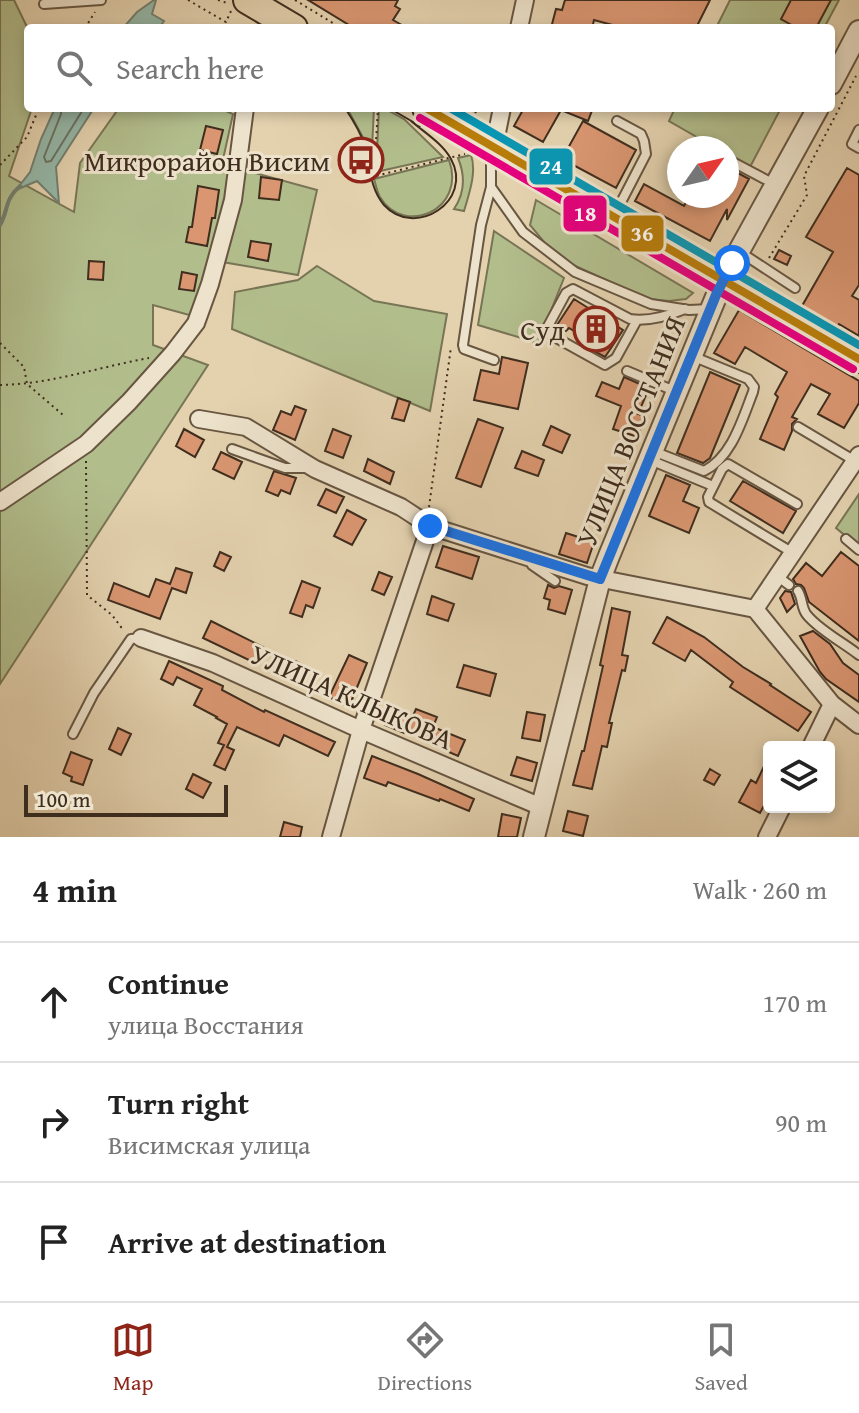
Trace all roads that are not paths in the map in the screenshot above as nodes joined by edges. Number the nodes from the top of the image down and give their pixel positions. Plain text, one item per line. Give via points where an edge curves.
1 (101, 0) edge
2 (525, 0) edge
3 (44, 4) dead end
4 (251, 8) edge
5 (285, 24) edge
6 (520, 24) edge
7 (859, 31) edge
8 (835, 76) edge
9 (244, 112) edge
10 (433, 112) edge
11 (501, 112) edge
12 (816, 112) edge
13 (617, 121) dead end
14 (859, 130) edge
15 (494, 147) junction
16 (859, 148) edge
17 (739, 165) edge
18 (776, 185) junction
19 (491, 187) junction
20 (614, 216) junction
21 (740, 252) junction
22 (723, 280) junction
23 (795, 288) dead end
24 (686, 309) junction
25 (711, 309) junction
26 (637, 320) junction
27 (691, 356) junction
28 (859, 359) edge
29 (494, 360) dead end
30 (627, 371) dead end
31 (677, 392) junction
32 (199, 419) dead end
33 (798, 427) dead end
34 (232, 449) dead end
35 (651, 455) junction
36 (857, 458) edge
37 (315, 469) junction
38 (713, 486) junction
39 (0, 502) edge
40 (797, 504) dead end
41 (429, 520) junction
42 (846, 539) dead end
43 (859, 550) edge
44 (793, 553) junction
45 (528, 558) junction
46 (600, 579) junction
47 (555, 581) dead end
48 (798, 591) dead end
49 (755, 609) junction
50 (136, 638) joint
51 (859, 655) edge
52 (832, 704) junction
53 (859, 725) edge
54 (361, 730) junction
55 (73, 734) dead end
56 (814, 741) edge
57 (541, 804) junction
58 (779, 813) edge
59 (331, 837) edge
60 (534, 837) edge
61 (767, 837) edge

1 - 3 lane
2 - 6 street
4 - 5 main road
7 - 8 street
9 - 39 street via 233,200 196,323 86,444
10 - 15 main road
11 - 15 street
12 - 18 street
13 - 20 lane via 641,134 646,154
14 - 16 lane via 852,144
15 - 19 lane
15 - 20 main road
17 - 18 lane
18 - 21 street
19 - 24 lane via 523,232 575,272 651,304
19 - 29 lane via 463,345
20 - 22 main road
21 - 22 street
21 - 23 lane
22 - 25 street, УЛИЦА ВОССТАНИЯ
22 - 28 main road
24 - 25 lane
24 - 26 lane
25 - 27 street, УЛИЦА ВОССТАНИЯ
26 - 26 lane via 573,289 547,328 605,365 616,358
27 - 31 street, УЛИЦА ВОССТАНИЯ
27 - 35 lane via 752,382 743,418 732,444 707,470
30 - 31 lane
31 - 35 street, УЛИЦА ВОССТАНИЯ
32 - 37 street via 246,427
33 - 36 lane
34 - 37 lane via 285,468
35 - 38 lane
35 - 46 street, УЛИЦА ВОССТАНИЯ
36 - 44 street
37 - 41 street
38 - 40 lane via 728,464
38 - 44 lane via 709,502
41 - 45 street
41 - 54 street
42 - 43 lane
44 - 49 street via 783,580
45 - 46 street
45 - 47 lane
46 - 49 street
46 - 57 street, УЛИЦА ВОССТАНИЯ
48 - 51 lane via 810,618
49 - 52 street
50 - 54 street, УЛИЦА КЛЫКОВА via 213,663
50 - 55 lane via 94,693
52 - 53 street
52 - 56 street
54 - 57 street, УЛИЦА КЛЫКОВА
54 - 59 street
57 - 60 street, УЛИЦА ВОССТАНИЯ
58 - 61 street

